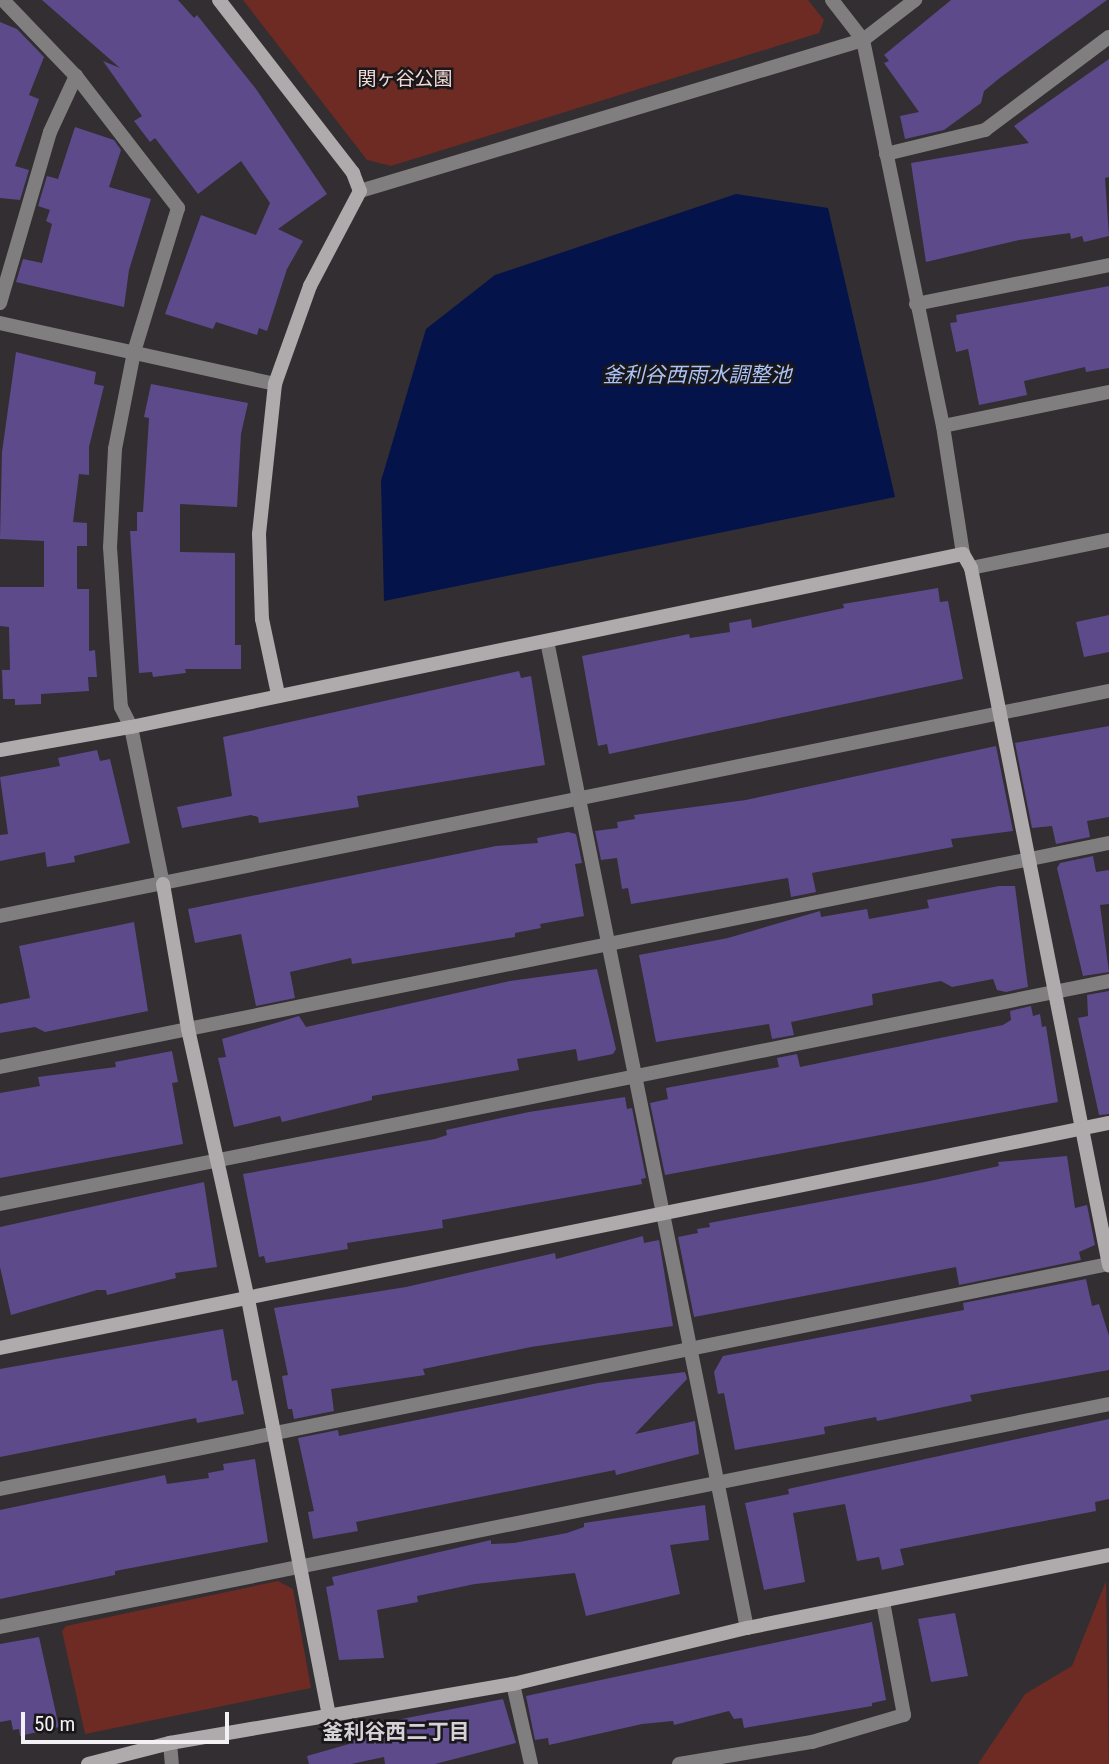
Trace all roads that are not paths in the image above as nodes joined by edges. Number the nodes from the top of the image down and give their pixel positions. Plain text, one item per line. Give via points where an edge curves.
1 (3, 0) edge
2 (219, 0) edge
3 (832, 0) edge
4 (915, 0) edge
5 (1109, 37) edge
6 (863, 40) junction
7 (76, 76) junction
8 (886, 154) junction
9 (359, 191) junction
10 (1109, 265) edge
11 (0, 303) edge
12 (916, 304) junction
13 (0, 323) edge
14 (134, 352) junction
15 (275, 384) junction
16 (1109, 392) edge
17 (943, 426) junction
18 (1109, 540) edge
19 (963, 554) junction
20 (971, 568) junction
21 (547, 641) junction
22 (1109, 691) edge
23 (278, 694) junction
24 (1000, 713) junction
25 (131, 727) junction
26 (0, 750) edge
27 (580, 796) junction
28 (1109, 843) edge
29 (1029, 860) junction
30 (163, 884) junction
31 (0, 916) edge
32 (608, 946) junction
33 (1109, 981) edge
34 (1055, 991) junction
35 (188, 1030) junction
36 (0, 1067) edge
37 (639, 1076) junction
38 (1109, 1123) edge
39 (1081, 1129) junction
40 (219, 1159) junction
41 (0, 1204) edge
42 (663, 1214) junction
43 (1109, 1264) edge
44 (248, 1299) junction
45 (0, 1348) edge
46 (689, 1349) junction
47 (1109, 1404) edge
48 (273, 1436) junction
49 (717, 1485) junction
50 (0, 1489) edge
51 (1109, 1555) edge
52 (299, 1568) junction
53 (883, 1602) junction
54 (0, 1627) edge
55 (747, 1628) junction
56 (513, 1684) junction
57 (328, 1715) junction
58 (170, 1743) junction
59 (89, 1764) edge
60 (173, 1764) edge
61 (531, 1764) edge
62 (679, 1764) edge

1 - 7 street
2 - 9 street via 354,173
3 - 6 street
4 - 6 street
5 - 8 street via 985,130
6 - 8 street
6 - 9 street
7 - 11 street via 50,132
7 - 14 street via 178,208
8 - 12 street
9 - 15 street via 310,286
10 - 12 street
12 - 17 street
13 - 14 street
14 - 15 street
14 - 25 street via 115,449 110,547 121,707
15 - 23 street via 259,534 262,619
16 - 17 street
17 - 19 street
18 - 20 street
19 - 20 street
19 - 21 street
20 - 24 street
21 - 23 street
21 - 27 street
22 - 24 street
23 - 25 street
24 - 27 street
24 - 29 street
25 - 26 street
25 - 30 street
27 - 30 street
27 - 32 street
28 - 29 street
29 - 32 street
29 - 34 street
30 - 31 street
30 - 35 street
32 - 35 street
32 - 37 street
33 - 34 street
34 - 37 street
34 - 39 street
35 - 36 street
35 - 40 street
37 - 40 street
37 - 42 street
38 - 39 street
39 - 42 street
39 - 43 street
40 - 41 street
40 - 44 street
42 - 44 street
42 - 46 street
43 - 46 street
44 - 45 street
44 - 48 street
46 - 48 street
46 - 49 street
47 - 49 street
48 - 50 street
48 - 52 street
49 - 52 street
49 - 55 street
51 - 53 street
52 - 54 street
52 - 57 street
53 - 55 street
53 - 62 street via 904,1715 812,1742
55 - 56 street
56 - 57 street
56 - 61 street
57 - 58 street
58 - 59 street
58 - 60 street

